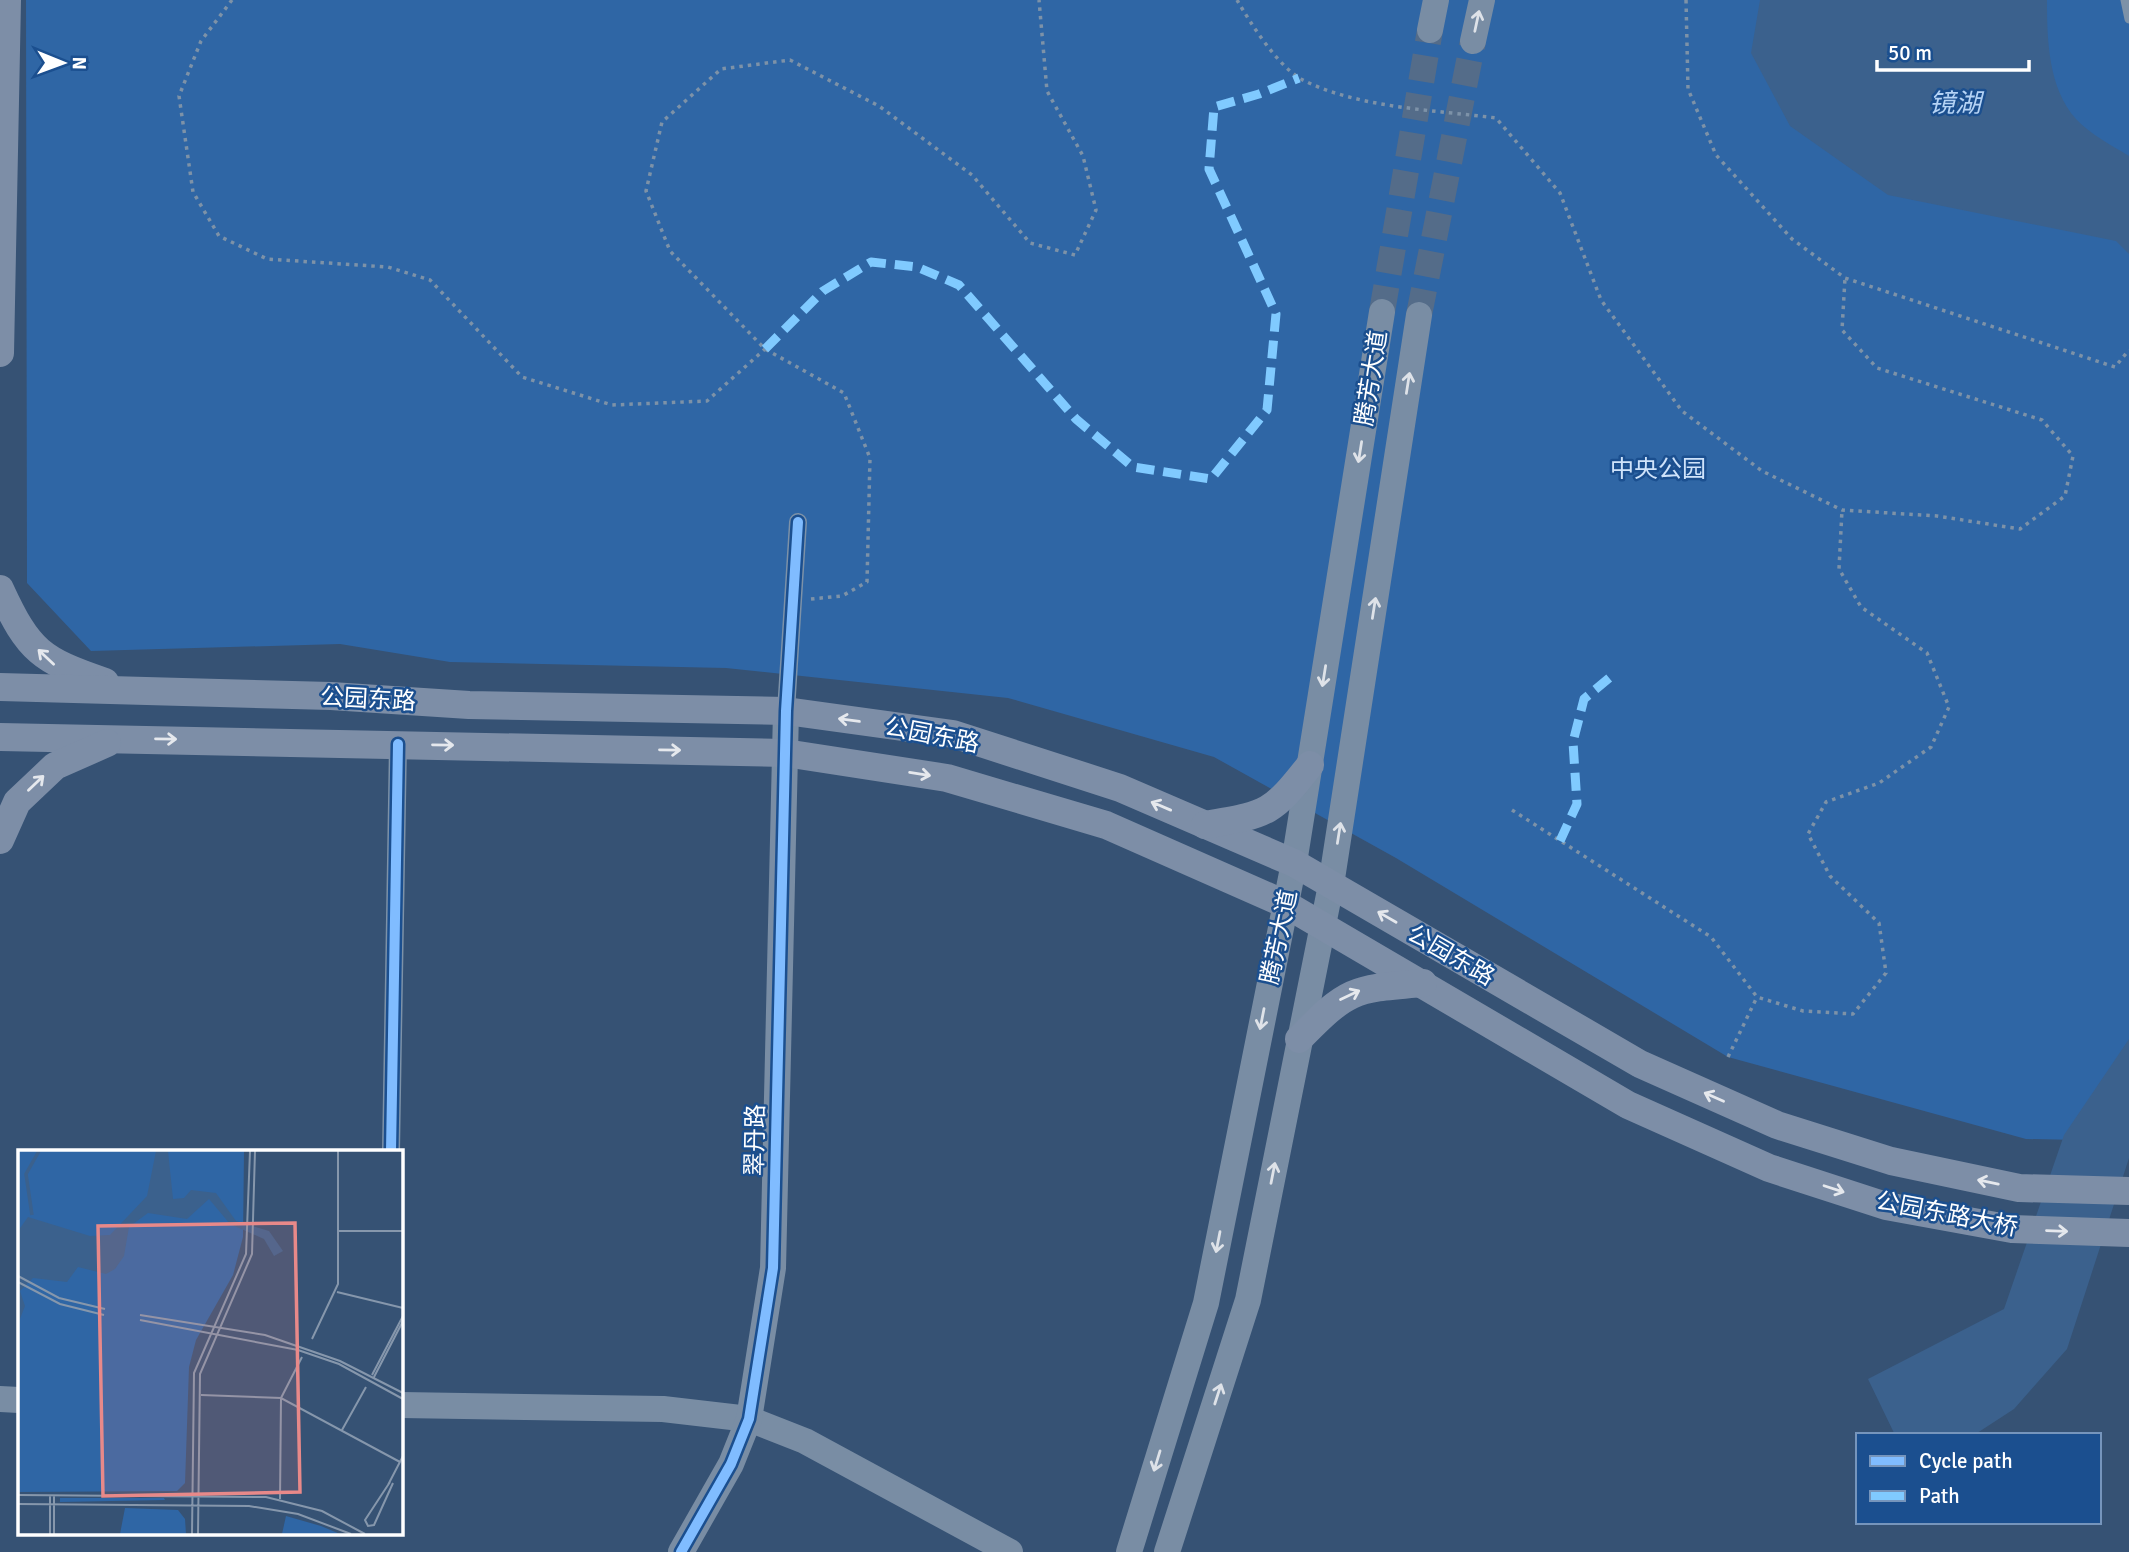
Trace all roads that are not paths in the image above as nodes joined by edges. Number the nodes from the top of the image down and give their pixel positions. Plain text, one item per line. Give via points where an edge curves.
1 (7, 0) edge
2 (1436, 0) edge
3 (1482, 0) edge
4 (2125, 0) edge
5 (2129, 19) edge
6 (1430, 30) tunnel mouth
7 (1473, 41) tunnel mouth
8 (1382, 312) tunnel mouth
9 (1419, 315) tunnel mouth
10 (0, 353) edge
11 (798, 523) dead end
12 (0, 589) edge
13 (0, 687) edge
14 (131, 691) junction
15 (786, 711) junction
16 (0, 737) edge
17 (119, 738) junction
18 (398, 744) junction
19 (785, 753) junction
20 (1310, 765) junction
21 (1206, 825) junction
22 (0, 840) edge
23 (1294, 863) junction
24 (1331, 885) junction
25 (1285, 904) junction
26 (1322, 924) junction
27 (1423, 983) junction
28 (1299, 1039) junction
29 (1777, 1125) joint
30 (391, 1150) edge
31 (1769, 1168) joint
32 (2129, 1191) edge
33 (2129, 1233) edge
34 (0, 1399) edge
35 (18, 1400) edge
36 (402, 1405) edge
37 (749, 1419) junction
38 (681, 1552) edge
39 (1010, 1552) edge
40 (1129, 1552) edge
41 (1167, 1552) edge

1 - 10 main road
2 - 6 main road
7 -> 3 main road
4 - 5 lane
8 -> 20 main road, 腾芳大道
24 -> 9 main road, 腾芳大道
11 - 15 street
14 -> 12 main road via 55,665 20,632
13 - 14 main road, 公园东路
14 - 15 main road, 公园东路 via 469,705
15 - 19 main road, 翠丹路
21 -> 15 main road, 公园东路 via 1120,788 953,734
16 - 17 main road, 公园东路
17 -> 18 main road, 公园东路
22 -> 17 main road via 17,802 55,766
18 -> 19 main road, 公园东路
18 - 30 street
19 -> 25 main road, 公园东路 via 947,778 1106,825
19 - 37 main road, 翠丹路 via 773,1268
20 - 21 main road via 1280,803 1255,816
20 - 23 main road, 腾芳大道
21 - 23 main road, 公园东路
23 - 24 main road, 公园东路
23 - 25 main road, 腾芳大道
24 - 26 main road, 腾芳大道
29 -> 24 main road, 公园东路 via 1640,1064
25 - 26 main road, 公园东路
25 -> 40 main road, 腾芳大道 via 1206,1303
26 - 27 main road, 公园东路
26 - 28 main road, 腾芳大道
28 -> 27 main road via 1335,1002 1364,988
27 - 31 main road, 公园东路 via 1628,1105
41 -> 28 main road, 腾芳大道 via 1248,1300
32 -> 29 main road, 公园东路大桥 via 2019,1188 1891,1161
31 -> 33 main road, 公园东路大桥 via 1886,1206 2011,1229
34 - 35 main road
36 - 37 main road via 663,1409
37 - 38 main road, 翠丹路 via 731,1464
37 - 39 main road via 805,1441

